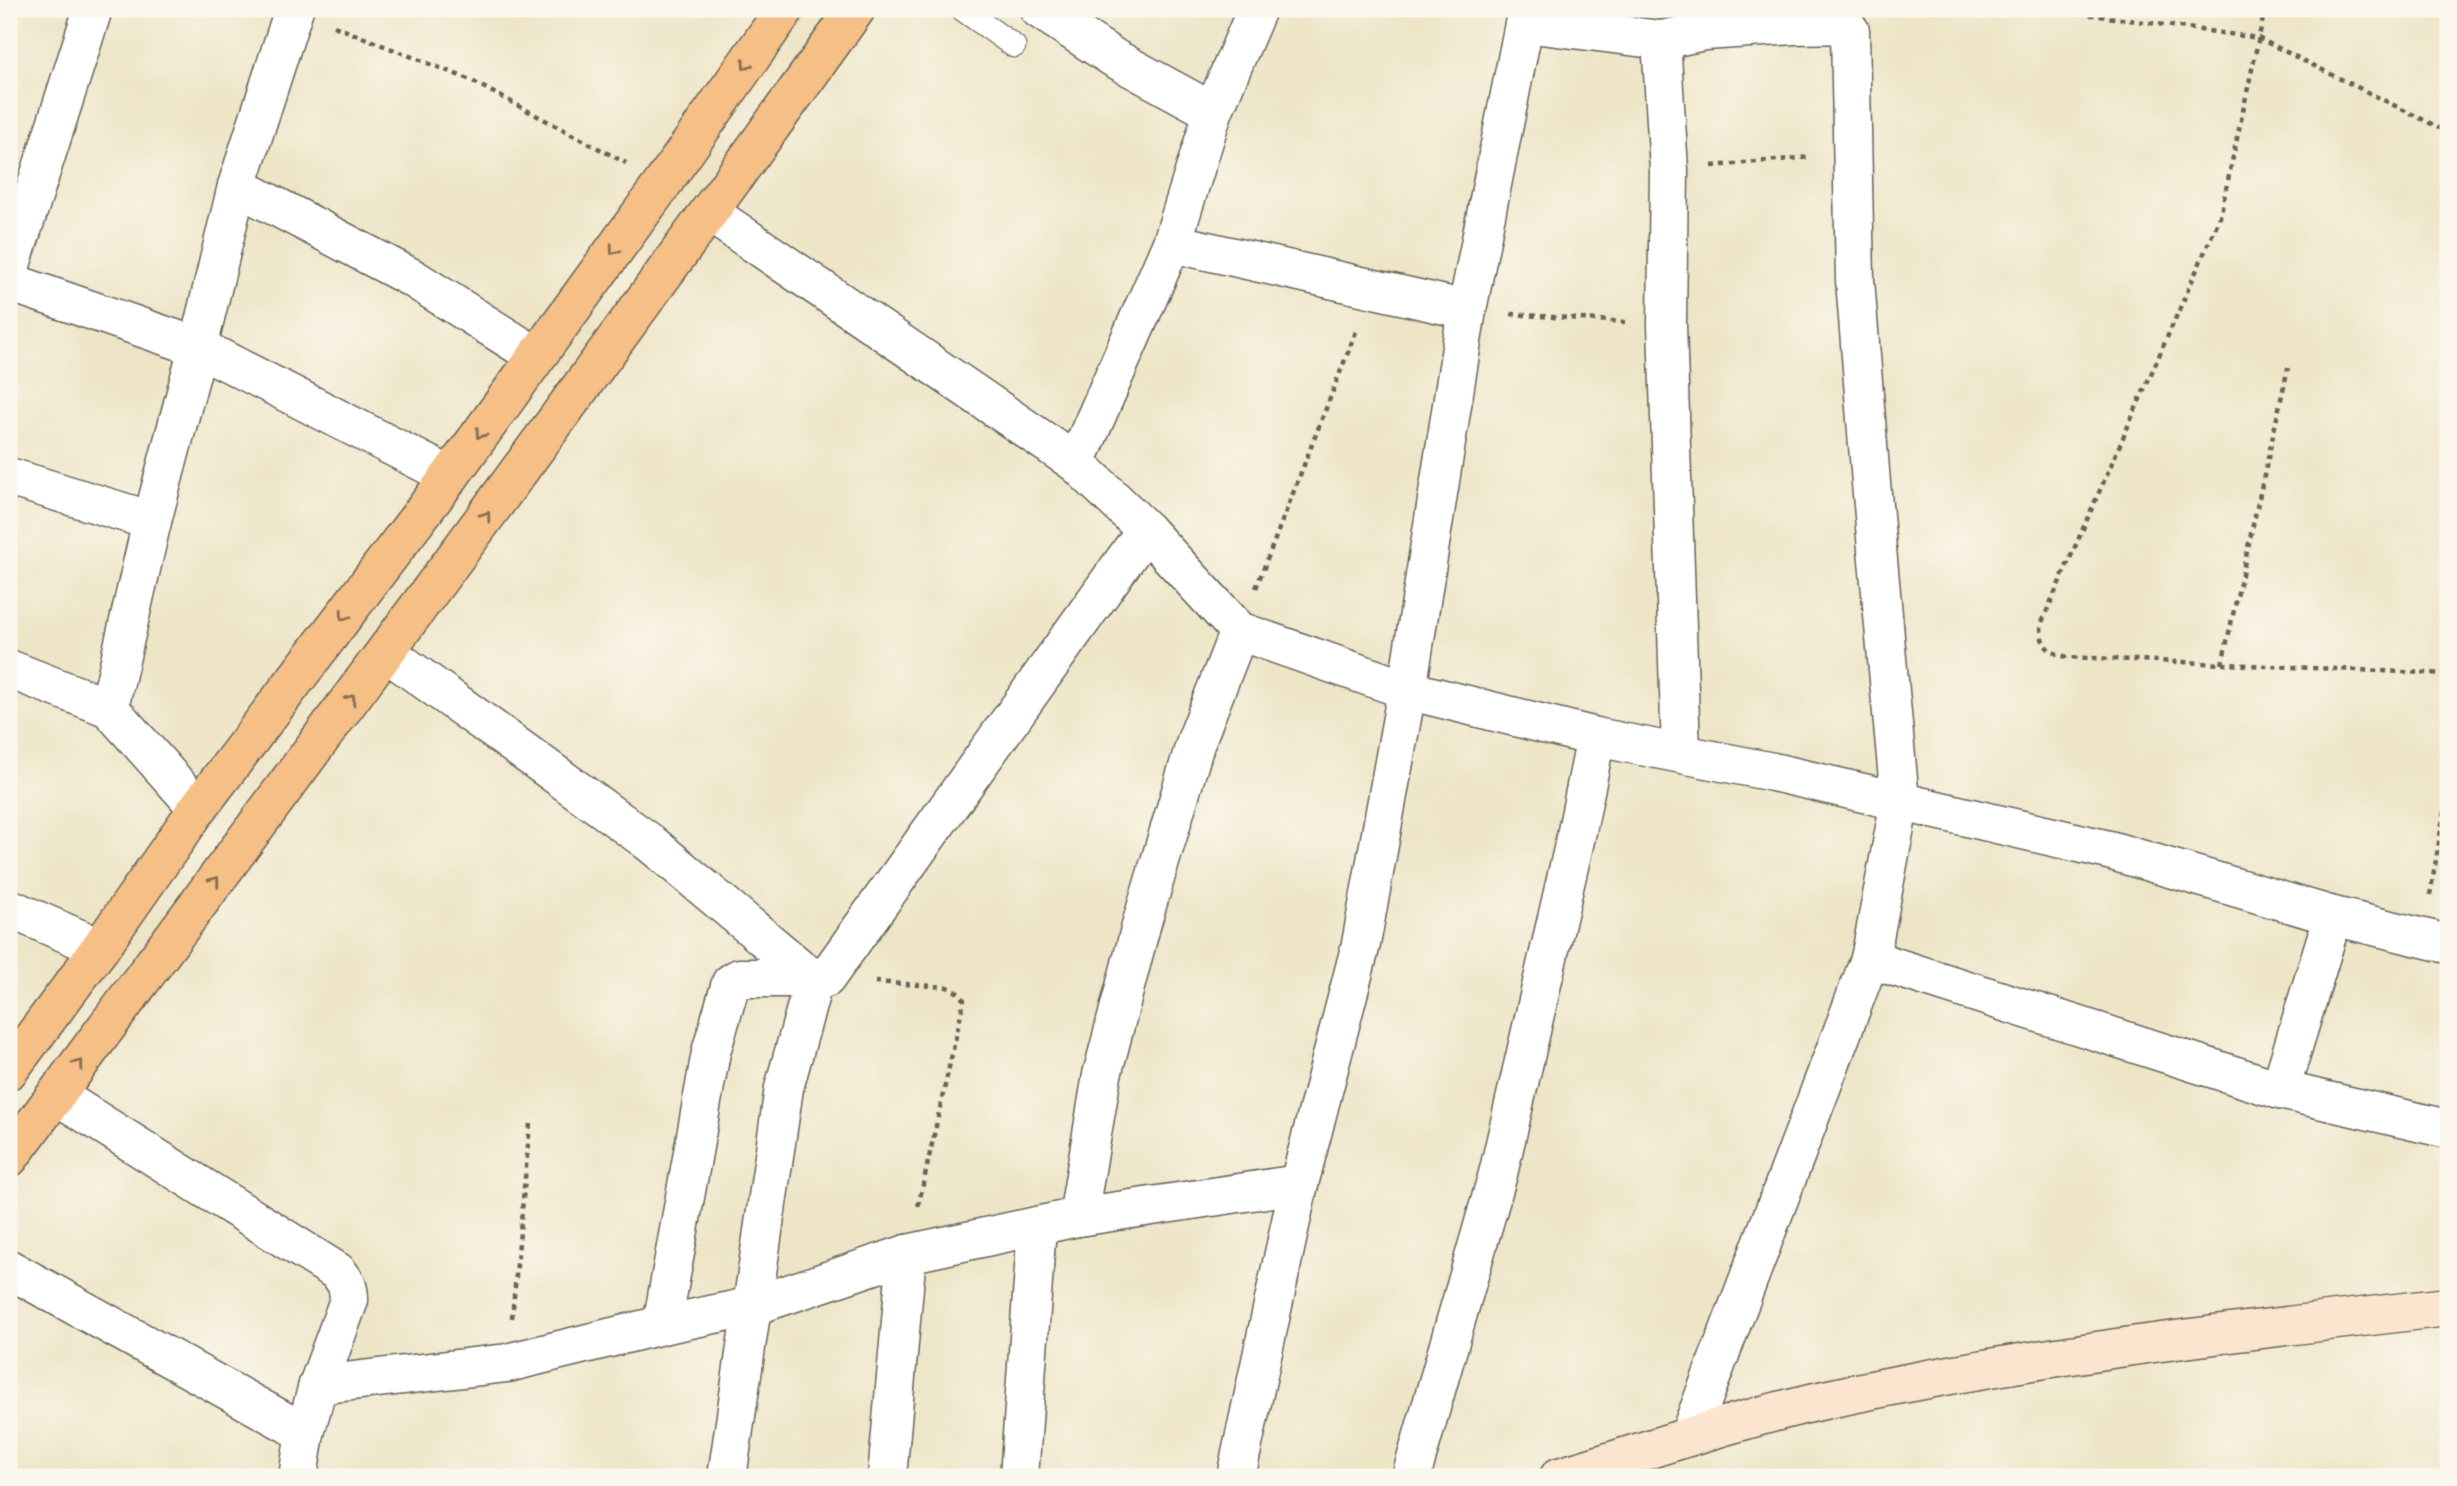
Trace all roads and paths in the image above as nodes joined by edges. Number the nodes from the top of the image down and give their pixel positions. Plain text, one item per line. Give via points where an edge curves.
1 (93, 9) edge
2 (293, 9) edge
3 (785, 9) edge
4 (856, 9) edge
5 (962, 9) edge
6 (1039, 9) edge
7 (1258, 9) edge
8 (2050, 9) edge
9 (2265, 9) edge
10 (1526, 16) edge
11 (1828, 17) edge
12 (2258, 38) junction
13 (1661, 40) junction
14 (1014, 46) dead end
15 (1213, 112) junction
16 (2448, 132) edge
17 (1852, 154) junction
18 (1669, 170) junction
19 (663, 183) junction
20 (237, 186) junction
21 (709, 213) junction
22 (1172, 243) junction
23 (9, 271) edge
24 (9, 282) edge
25 (1373, 288) junction
26 (1467, 310) junction
27 (1667, 324) junction
28 (198, 347) junction
29 (536, 356) junction
30 (2288, 368) dead end
31 (1076, 463) junction
32 (450, 476) junction
33 (9, 477) edge
34 (152, 521) junction
35 (1146, 530) junction
36 (1239, 631) junction
37 (386, 652) junction
38 (2222, 664) junction
39 (9, 669) edge
40 (2448, 674) edge
41 (1406, 690) junction
42 (109, 708) junction
43 (1596, 737) junction
44 (1681, 752) junction
45 (2448, 789) edge
46 (1900, 802) junction
47 (198, 808) junction
48 (9, 908) edge
49 (2333, 916) junction
50 (2435, 941) edge
51 (100, 948) junction
52 (1870, 959) junction
53 (820, 979) junction
54 (9, 1070) edge
55 (2280, 1090) junction
56 (56, 1095) junction
57 (530, 1124) dead end
58 (2448, 1129) edge
59 (9, 1158) edge
60 (1299, 1184) junction
61 (1078, 1217) junction
62 (1037, 1226) junction
63 (907, 1254) junction
64 (9, 1269) edge
65 (753, 1306) junction
66 (2448, 1307) edge
67 (662, 1325) junction
68 (508, 1363) junction
69 (318, 1385) junction
70 (305, 1433) junction
71 (1689, 1436) junction
72 (298, 1477) edge
73 (727, 1477) edge
74 (887, 1477) edge
75 (1019, 1477) edge
76 (1236, 1477) edge
77 (1411, 1477) edge
78 (1559, 1477) edge

1 - 23 street
2 - 19 path via 468,79
2 - 20 street
3 -> 19 main road
4 - 21 main road
5 - 14 lane
6 - 15 street via 1114,58
7 - 15 street
8 - 12 path
9 - 12 path
10 - 13 street
10 - 26 street
11 - 13 street
11 - 17 street via 1850,29
12 - 16 path
12 - 38 path via 2220,216 2040,633 2045,647 2068,657
13 - 18 street
15 - 22 street
17 - 18 path
17 - 46 street via 1855,280
18 - 27 street
19 -> 29 main road
20 - 28 street
20 - 29 street via 414,279
21 - 31 street
37 -> 21 main road
22 - 25 street
22 - 31 street
24 - 28 street
25 - 26 street
25 - 36 path
26 - 27 path
26 - 41 street
27 - 44 street
28 - 32 street
28 - 34 street
29 -> 32 main road
30 - 38 path
31 - 35 street
32 -> 47 main road
33 - 34 street
34 - 42 street
35 - 36 street
35 - 53 street
36 - 41 street
36 - 61 street via 1196,741 1142,922 1102,1075
37 - 53 street via 649,842
56 -> 37 main road
38 - 40 path
39 - 42 street
41 - 43 street
41 - 60 street via 1360,944
42 - 47 street
43 - 44 street
43 - 77 street via 1498,1174
44 - 46 street
45 - 50 path
46 - 49 street via 2109,850
46 - 52 street
47 - 51 main road
48 - 51 street
49 - 50 street
49 - 55 street
51 - 54 main road
52 - 55 street
52 - 71 street
53 - 63 path via 947,986 964,1000
53 - 65 street via 784,1088
53 - 67 street via 739,978 727,990 711,1052
55 - 58 street
56 - 59 main road
56 - 69 street via 338,1272 349,1288 349,1300
57 - 68 path
60 - 61 street
60 - 76 street
61 - 62 street
62 - 63 street
62 - 75 street
63 - 65 street
63 - 74 street
64 - 70 street
65 - 67 street
65 - 73 street
66 - 71 main road via 2050,1356 1822,1401
67 - 68 street
68 - 69 street
69 - 70 street
70 - 72 street
71 - 78 main road

